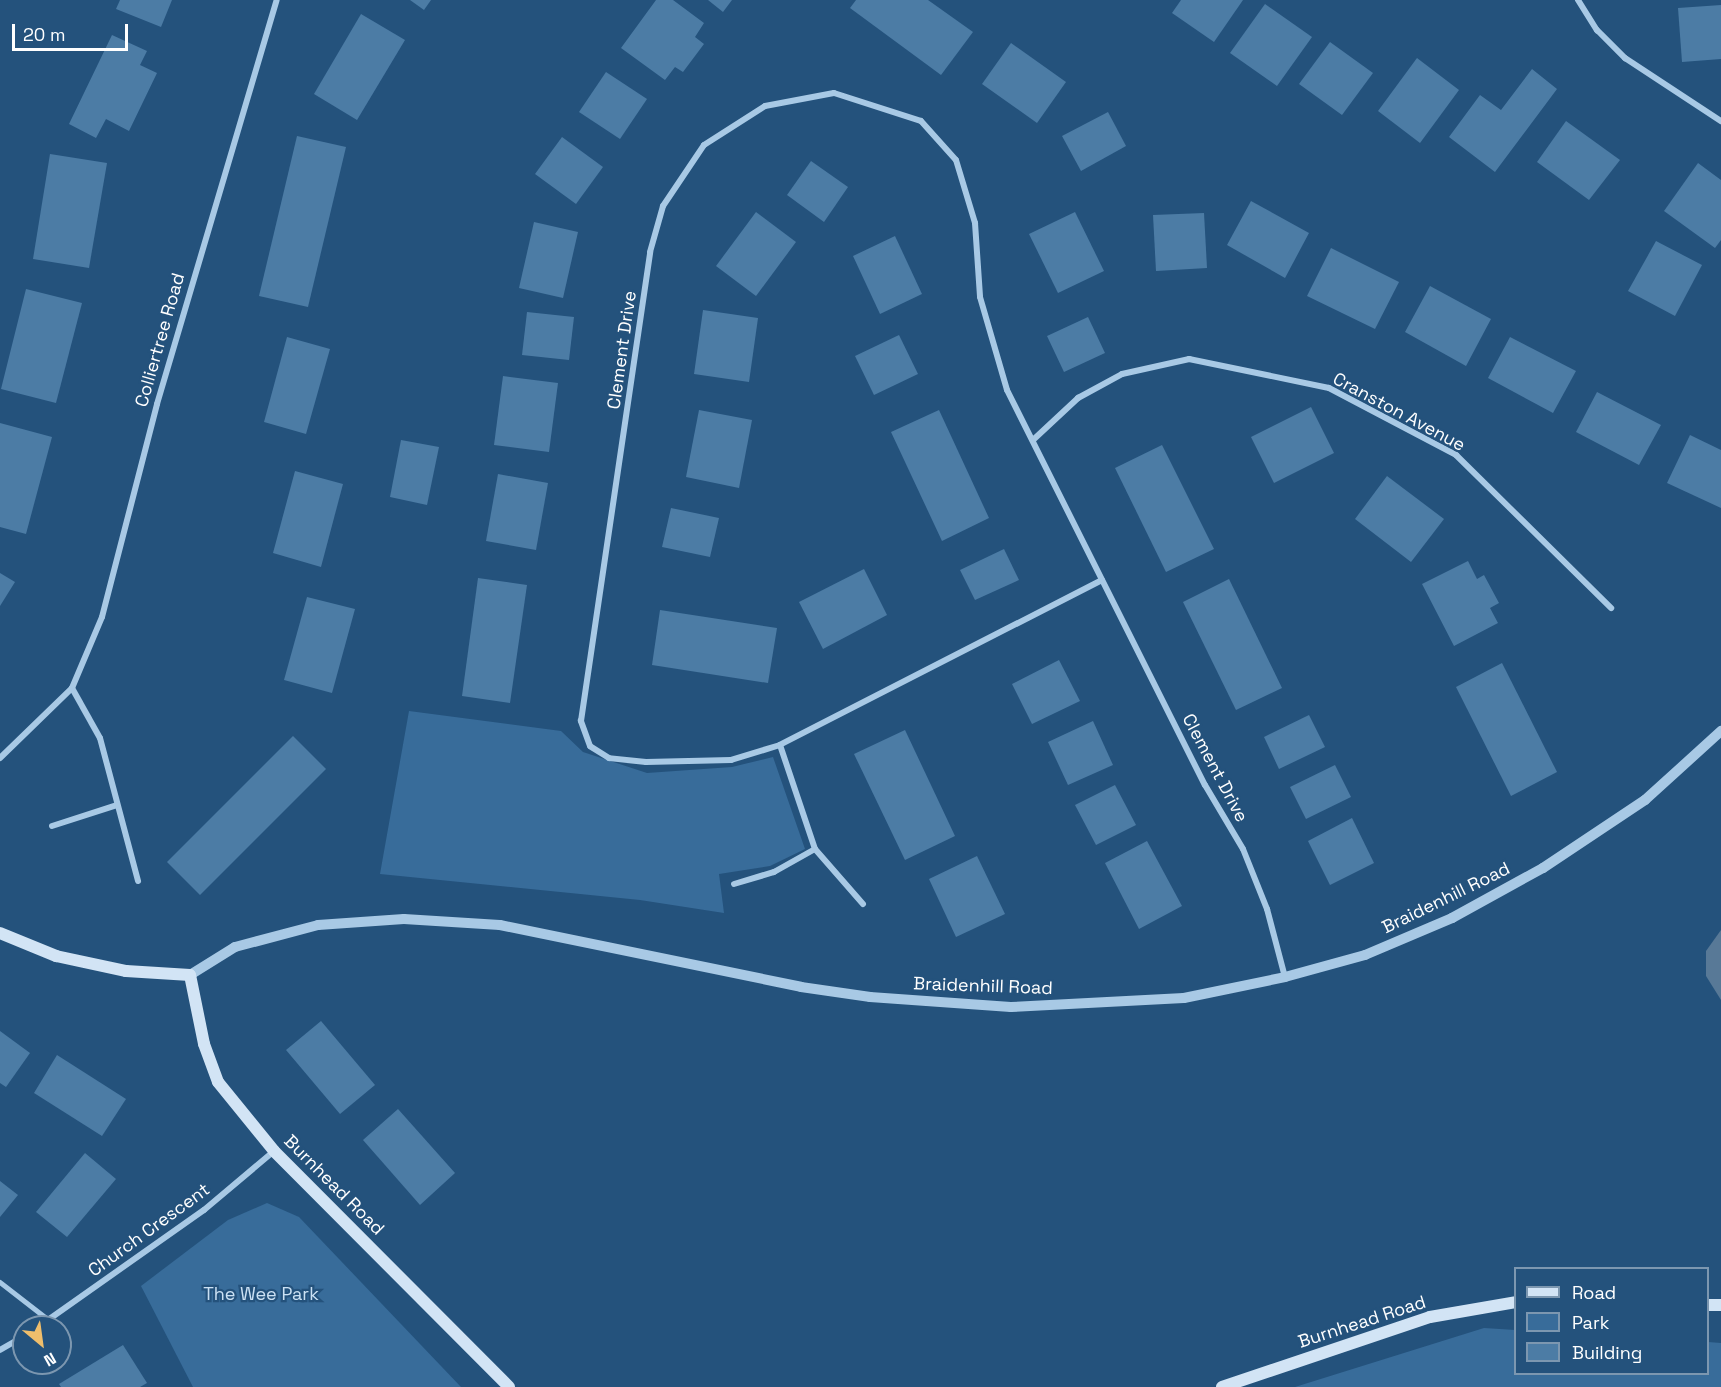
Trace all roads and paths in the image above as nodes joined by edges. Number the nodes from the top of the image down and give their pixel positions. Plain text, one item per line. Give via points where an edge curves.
1 (277, 0) edge
2 (1578, 0) edge
3 (1721, 121) edge
4 (1033, 441) junction
5 (1102, 580) junction
6 (1611, 608) dead end
7 (72, 688) junction
8 (1721, 731) edge
9 (780, 745) junction
10 (0, 758) edge
11 (117, 805) junction
12 (52, 826) dead end
13 (815, 849) junction
14 (138, 881) dead end
15 (734, 884) dead end
16 (863, 904) dead end
17 (0, 933) edge
18 (190, 975) junction
19 (1285, 977) junction
20 (274, 1151) junction
21 (0, 1282) edge
22 (1514, 1302) edge
23 (43, 1315) edge
24 (56, 1315) edge
25 (509, 1387) edge
26 (1222, 1387) edge

1 - 7 street, Colliertree Road via 157,404 102,617
2 - 3 street via 1597,30 1625,58
4 - 5 street, Clement Drive
4 - 6 street, Cranston Avenue via 1078,398 1122,374 1190,359 1329,388 1456,455
4 - 9 street, Clement Drive via 1007,390 980,297 975,223 956,160 921,121 834,93 765,106 704,145 663,206 650,252 581,721 590,746 609,758 646,762 731,760
5 - 9 street, Clement Drive
5 - 19 street, Clement Drive via 1205,785 1243,849 1266,909
7 - 10 street, Colliertree Road
7 - 11 street via 100,738
8 - 19 street, Braidenhill Road via 1646,800 1543,868 1452,918 1365,955
9 - 13 street
11 - 12 street
11 - 14 street
13 - 15 street via 774,872
13 - 16 street
17 - 18 main road via 66,958 126,971
18 - 19 street, Braidenhill Road via 235,947 308,928 404,919 500,926 801,987 938,1004 1011,1007 1184,998
18 - 20 main road, Burnhead Road via 204,1044 219,1082
20 - 24 street, Church Crescent via 204,1210
20 - 25 main road, Burnhead Road
21 - 23 lane
22 - 26 main road, Burnhead Road via 1430,1317

